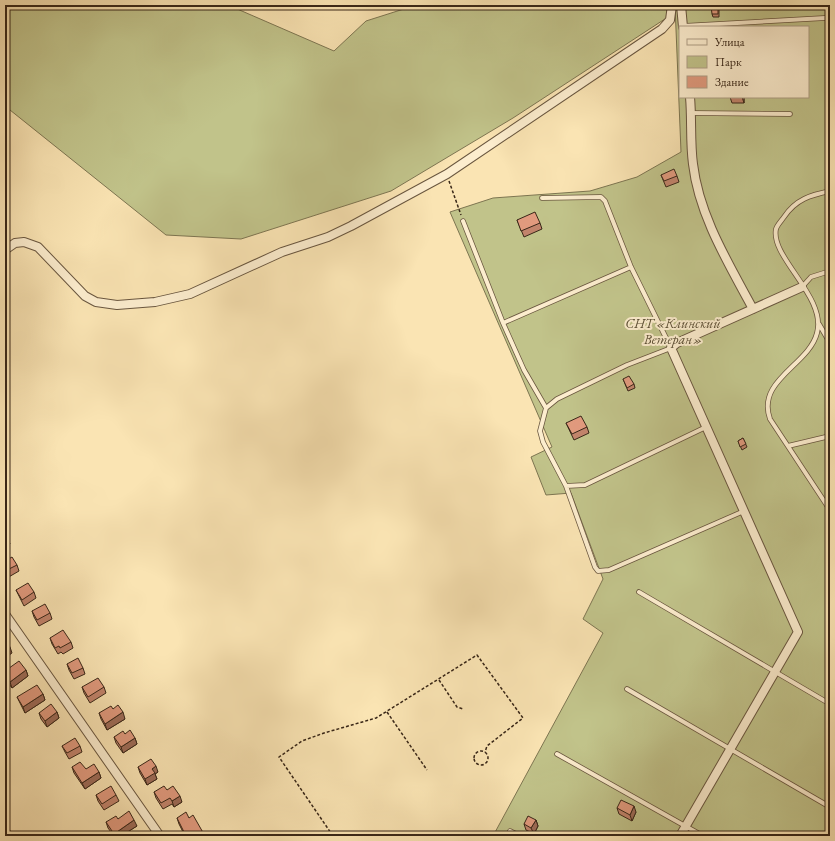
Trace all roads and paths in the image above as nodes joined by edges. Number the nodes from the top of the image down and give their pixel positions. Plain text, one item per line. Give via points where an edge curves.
1 (672, 5) edge
2 (681, 5) edge
3 (824, 18) dead end
4 (683, 26) edge
5 (699, 26) edge
6 (690, 98) edge
7 (691, 113) junction
8 (790, 114) dead end
9 (447, 174) junction
10 (830, 191) edge
11 (542, 198) dead end
12 (463, 220) joint
13 (5, 250) edge
14 (631, 267) junction
15 (830, 271) edge
16 (802, 287) junction
17 (753, 309) junction
18 (503, 323) junction
19 (819, 324) junction
20 (830, 343) edge
21 (671, 348) junction
22 (546, 408) junction
23 (706, 427) junction
24 (830, 436) edge
25 (788, 446) junction
26 (566, 486) junction
27 (830, 510) edge
28 (744, 511) junction
29 (639, 592) dead end
30 (5, 614) edge
31 (774, 672) junction
32 (439, 680) junction
33 (627, 689) dead end
34 (830, 704) edge
35 (463, 709) dead end
36 (387, 712) junction
37 (730, 748) junction
38 (485, 752) junction
39 (557, 754) dead end
40 (427, 770) dead end
41 (830, 807) edge
42 (686, 826) junction
43 (510, 830) dead end
44 (5, 831) edge
45 (8, 836) edge
46 (160, 836) edge
47 (333, 836) edge
48 (520, 836) edge
49 (680, 836) edge
50 (703, 836) edge

1 - 9 street via 670,20 662,30
2 - 4 street
3 - 5 lane
6 - 7 street
7 - 8 lane
7 - 17 street via 696,183 715,237
9 - 12 path
9 - 13 street via 328,237 282,252 190,294 155,302 117,305 96,302 85,296 38,248 24,242 15,243
10 - 16 lane via 798,201 776,229 776,242
11 - 14 lane via 601,197 605,201
12 - 18 lane
14 - 18 lane
14 - 21 lane
15 - 16 lane via 811,277
16 - 17 street
16 - 19 lane via 817,312
17 - 21 street
18 - 22 lane via 524,370
19 - 20 lane
19 - 25 lane via 813,344 783,376 769,398 766,409
21 - 22 lane via 627,365 564,395
21 - 23 street
22 - 26 lane via 540,431
23 - 26 lane via 585,485
23 - 28 street
24 - 25 lane
25 - 27 lane
26 - 28 lane via 594,567 598,571 609,570
28 - 31 street via 798,632
29 - 31 lane
30 - 46 street
31 - 34 lane
31 - 37 street
32 - 35 path via 457,707
32 - 36 path
32 - 38 path via 477,655 523,718 487,746
33 - 37 lane
36 - 40 path
36 - 47 path via 376,718 302,741 279,757
37 - 41 lane
37 - 42 street
38 - 38 path via 478,751 475,755 474,760 477,764 488,762 488,755
39 - 42 lane
42 - 49 street
42 - 50 lane
43 - 48 lane
44 - 45 street

